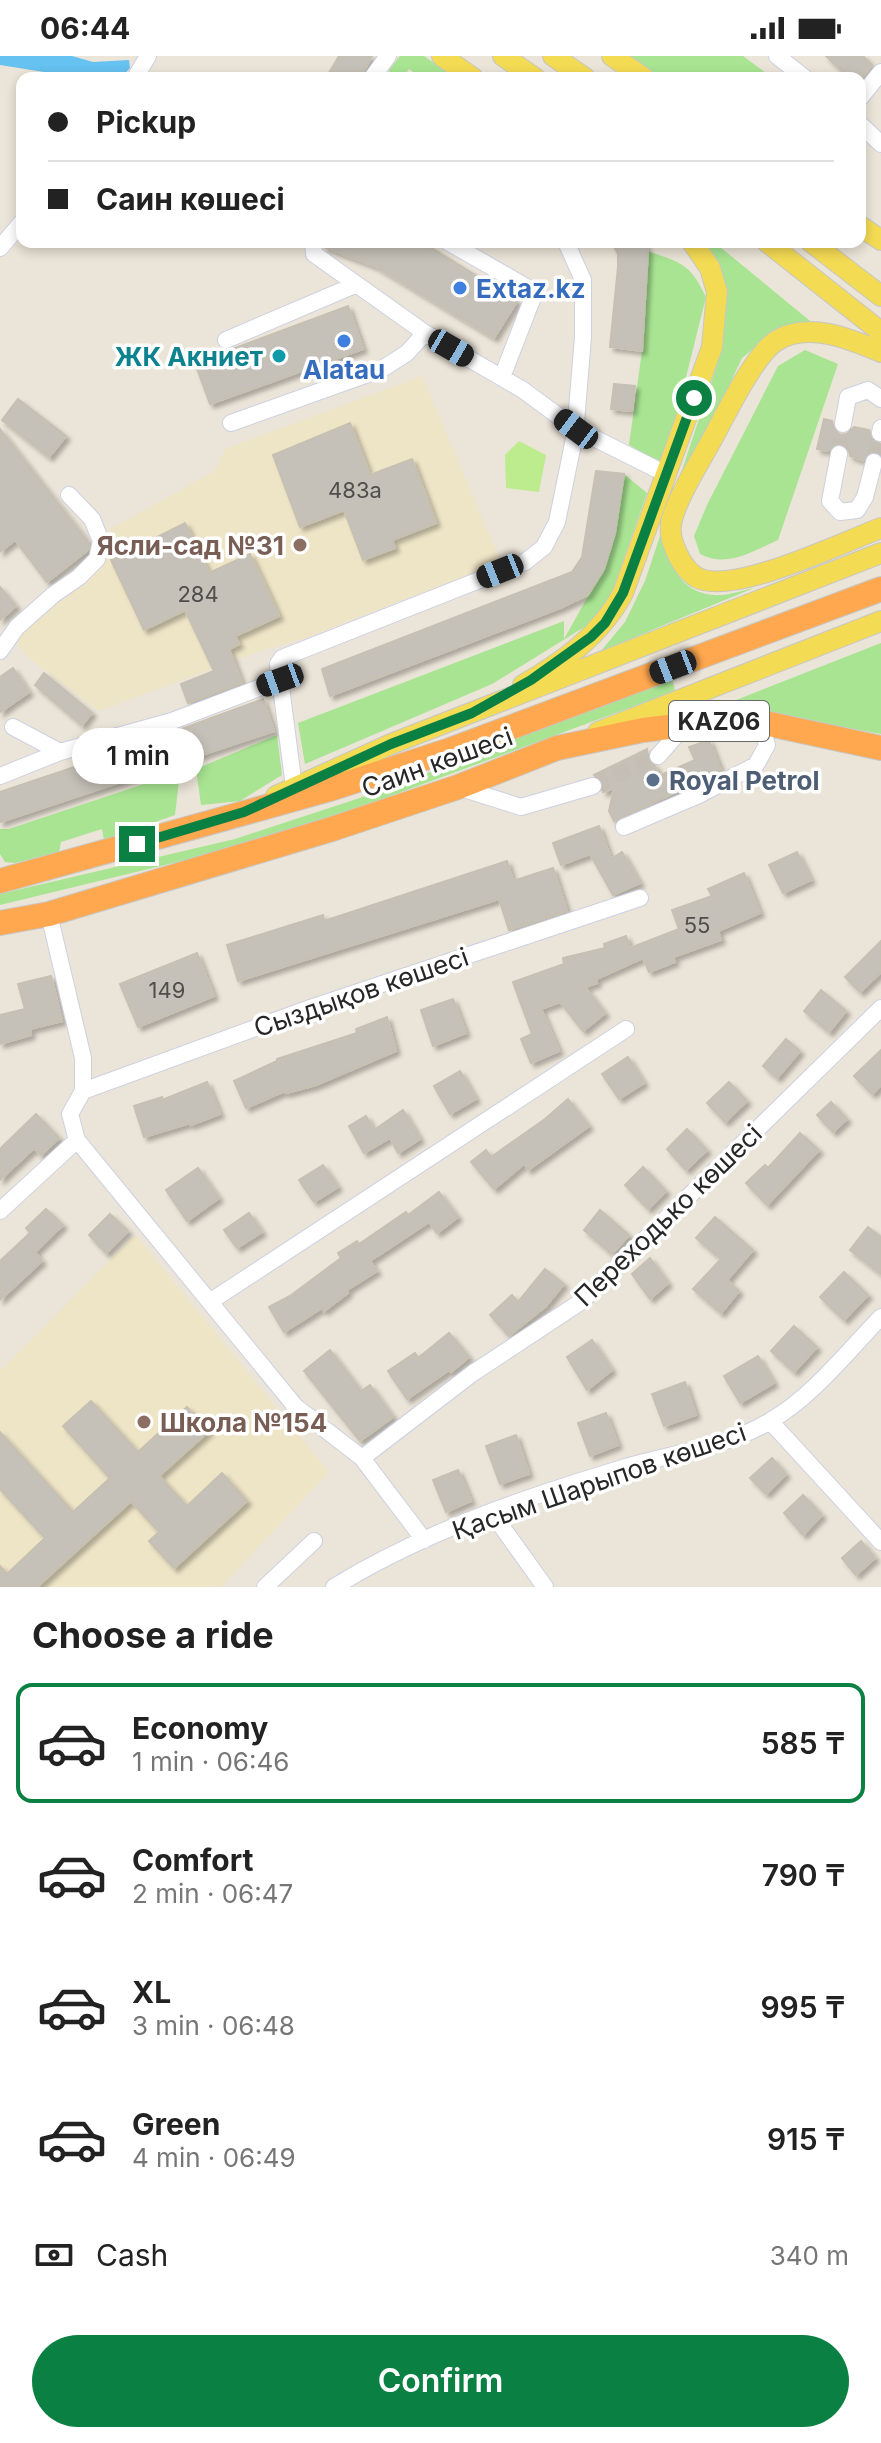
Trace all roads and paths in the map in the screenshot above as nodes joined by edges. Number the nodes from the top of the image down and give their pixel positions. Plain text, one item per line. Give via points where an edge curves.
1 (442, 56) edge
2 (503, 56) edge
3 (553, 56) edge
4 (612, 56) edge
5 (777, 56) edge
6 (465, 72) edge
7 (526, 72) edge
8 (576, 72) edge
9 (635, 72) edge
10 (797, 72) edge
11 (881, 72) edge
12 (866, 91) edge
13 (866, 130) edge
14 (881, 144) edge
15 (16, 229) edge
16 (1, 246) edge
17 (314, 248) edge
18 (458, 248) edge
19 (569, 248) edge
20 (696, 248) edge
21 (775, 248) edge
22 (819, 248) edge
23 (355, 285) junction
24 (881, 296) edge
25 (881, 332) edge
26 (425, 333) junction
27 (226, 340) dead end
28 (881, 352) edge
29 (502, 377) junction
30 (881, 399) edge
31 (231, 423) dead end
32 (843, 424) tunnel mouth
33 (576, 429) junction
34 (839, 454) tunnel mouth
35 (874, 462) dead end
36 (666, 474) junction
37 (69, 495) dead end
38 (873, 496) edge
39 (881, 528) edge
40 (881, 553) edge
41 (881, 589) edge
42 (881, 621) edge
43 (0, 651) edge
44 (280, 680) junction
45 (472, 713) junction
46 (760, 722) junction
47 (686, 723) junction
48 (13, 727) dead end
49 (557, 748) junction
50 (881, 748) edge
51 (60, 752) junction
52 (658, 756) tunnel mouth
53 (0, 776) edge
54 (593, 786) tunnel mouth
55 (294, 787) junction
56 (458, 787) junction
57 (244, 812) junction
58 (624, 827) dead end
59 (4, 874) edge
60 (640, 898) dead end
61 (49, 914) junction
62 (1, 928) edge
63 (881, 1008) edge
64 (626, 1029) dead end
65 (83, 1091) junction
66 (77, 1140) junction
67 (0, 1211) edge
68 (211, 1301) junction
69 (881, 1317) edge
70 (770, 1421) junction
71 (362, 1458) junction
72 (492, 1513) junction
73 (424, 1540) junction
74 (314, 1541) dead end
75 (881, 1542) edge
76 (265, 1587) edge
77 (334, 1587) edge
78 (545, 1587) edge

1 - 6 main road
2 - 7 main road
3 - 8 main road
4 - 9 main road
5 - 10 street
11 - 12 street
13 - 14 street
15 - 16 street
17 - 23 street via 314,254
18 - 29 street via 535,292
19 - 33 street via 583,280
20 - 36 main road via 710,268 717,311 712,347
21 - 25 main road
22 - 24 main road
23 - 26 street
23 - 27 street
26 - 29 street
26 - 31 street via 382,369
28 - 39 main road via 843,336 798,333 775,342 749,374 688,484 670,529 683,565 697,578 739,581
29 - 33 street
30 - 32 street via 868,390 848,397
33 - 36 street
33 - 44 street via 557,522 544,547 525,562 282,658
34 - 38 street via 830,501 840,512 857,510
35 - 38 street
36 - 45 main road via 623,593 605,623 567,656
37 - 43 street via 92,519 101,541 97,559 17,627
40 - 45 main road, Саин көшесі
41 - 57 highway, Саин көшесі / KАZ06 via 450,750
42 - 49 main road, Саин көшесі
44 - 51 street via 172,721
44 - 55 street
45 - 55 main road, Саин көшесі
46 - 47 highway, KАZ06
46 - 50 highway, KАZ06
46 - 58 street via 767,745 756,765
47 - 49 highway, KАZ06
47 - 52 street
48 - 51 street
49 - 56 highway, Саин көшесі / KАZ06
51 - 53 street
54 - 56 street via 521,807
55 - 57 main road, Саин көшесі
56 - 61 highway, Саин көшесі / KАZ06
57 - 59 highway, Саин көшесі / KАZ06
60 - 65 street, Сыздықов көшесі via 310,1008
61 - 62 highway, Саин көшесі / KАZ06
61 - 65 street via 83,1058
63 - 71 street, Переходько көшесі via 582,1301 473,1373
64 - 68 street
65 - 66 street via 70,1114
66 - 67 street
66 - 68 street
68 - 71 street via 295,1406
69 - 70 street, Қасым Шарыпов көшесі via 799,1400
70 - 72 street, Қасым Шарыпов көшесі via 737,1437 625,1467
70 - 75 street
71 - 73 street
72 - 73 street, Қасым Шарыпов көшесі
72 - 78 street
73 - 77 street, Қасым Шарыпов көшесі
74 - 76 street

